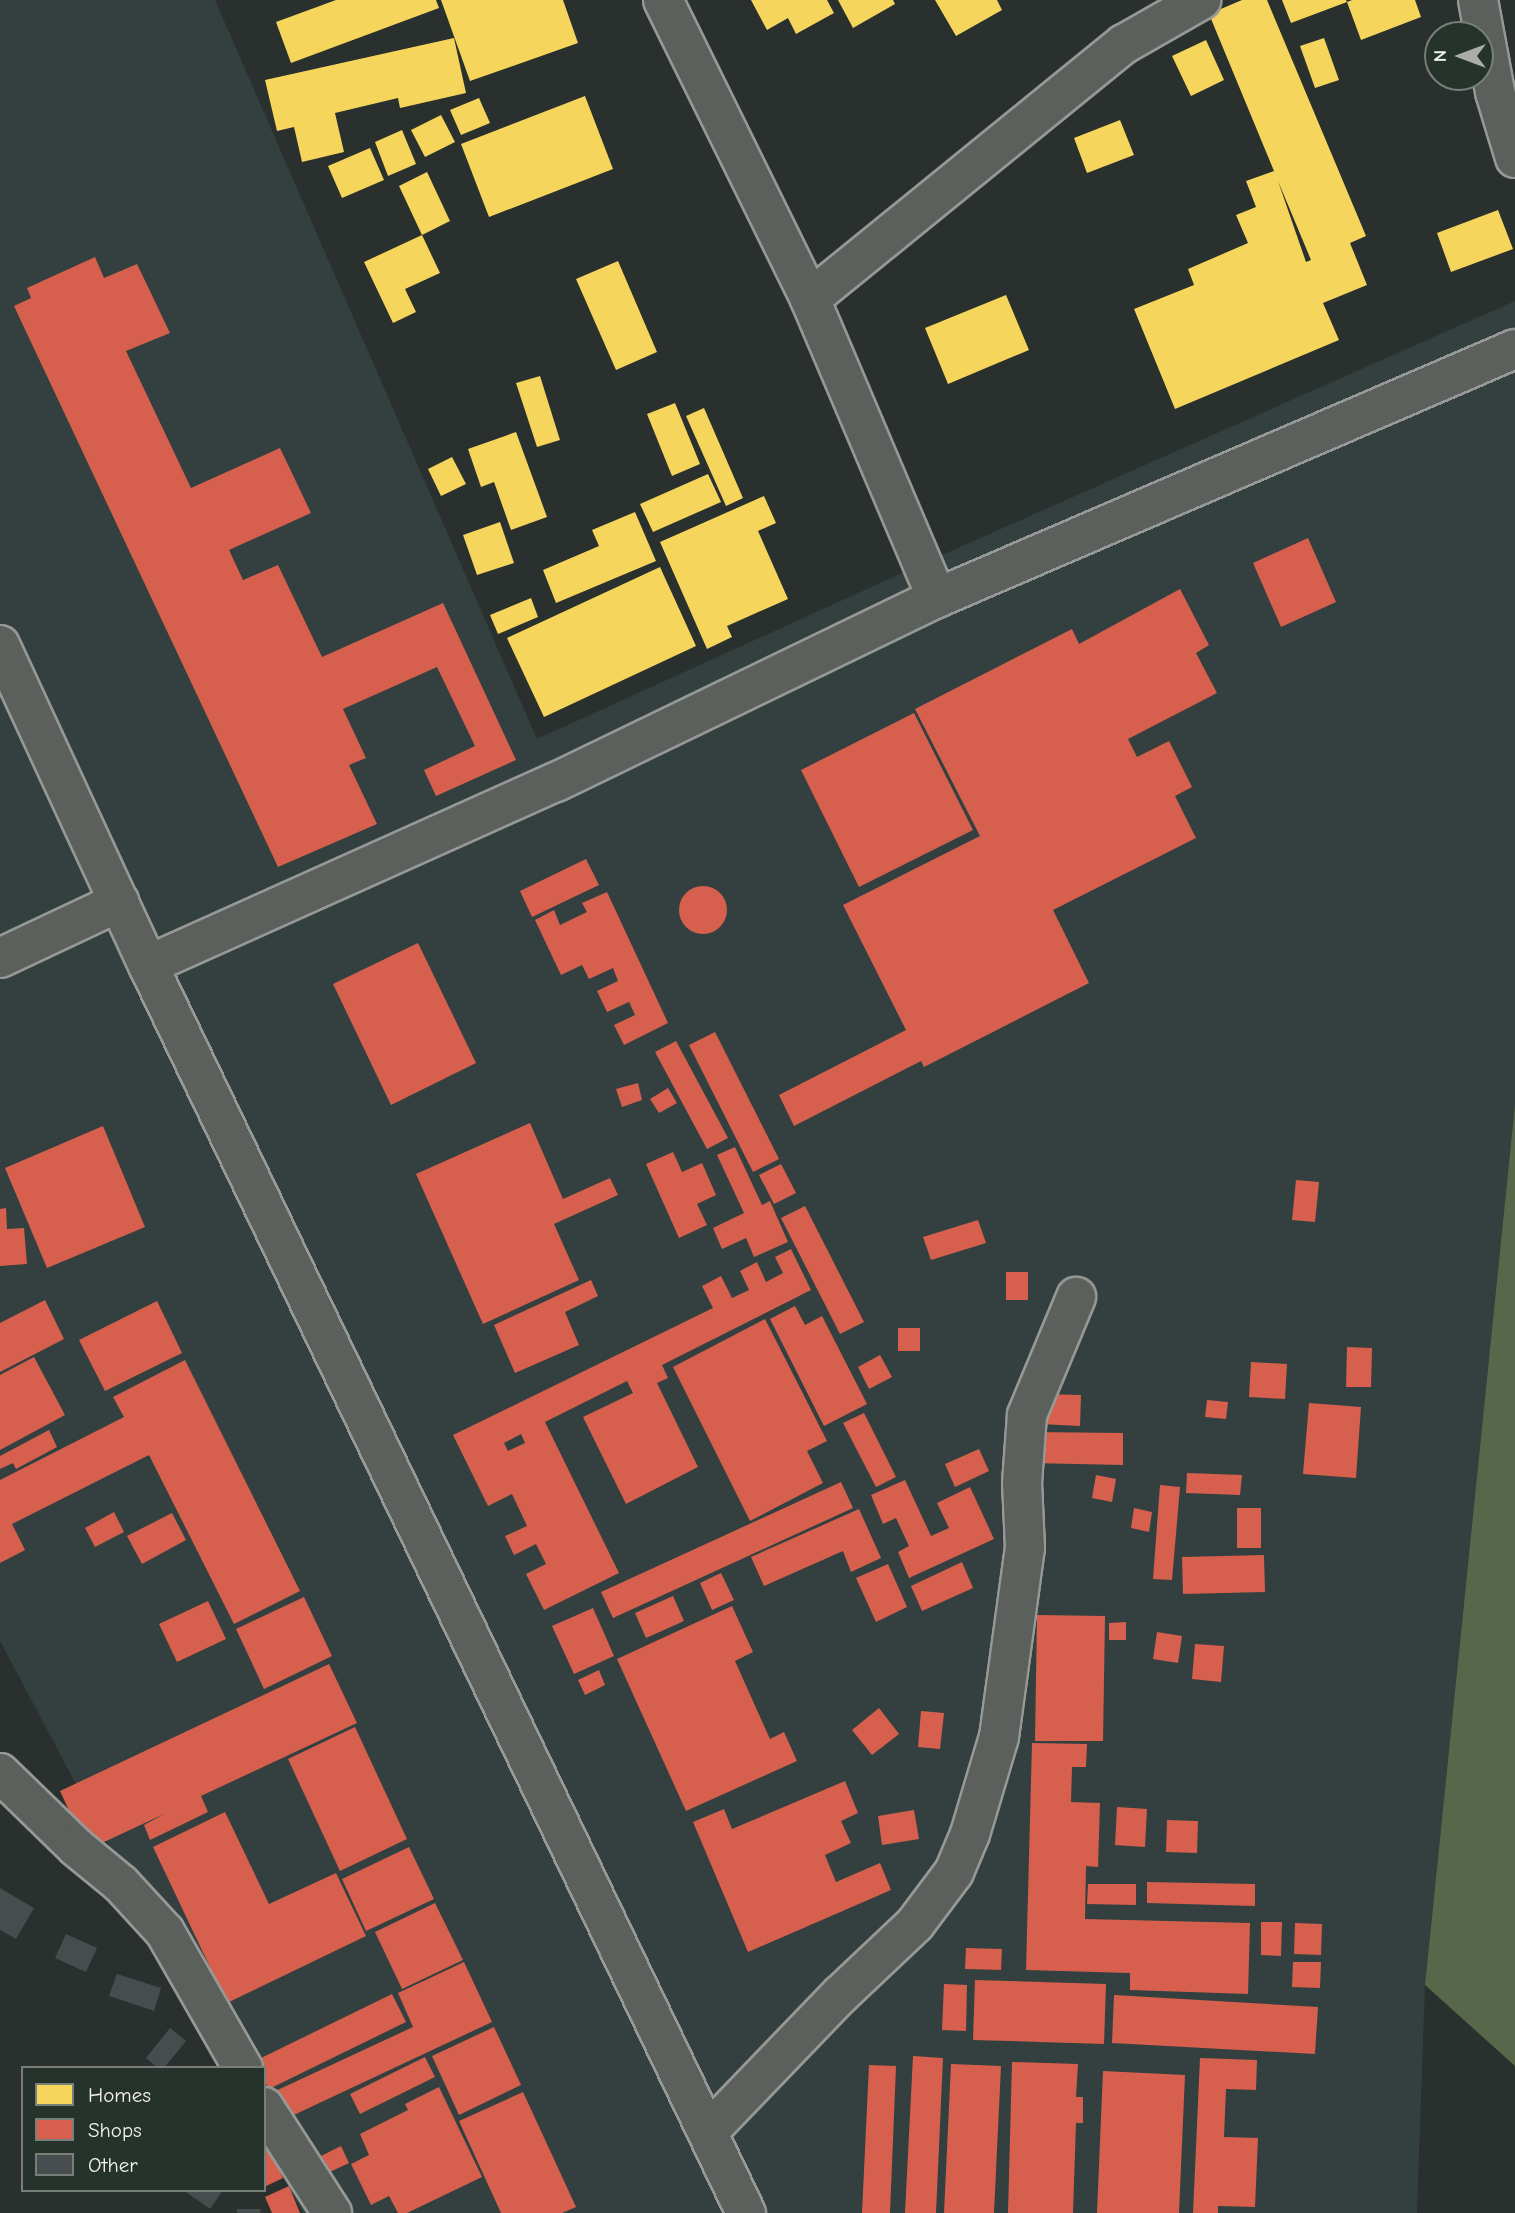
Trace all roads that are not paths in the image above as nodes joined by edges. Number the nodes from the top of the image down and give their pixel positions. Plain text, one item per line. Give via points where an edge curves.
1 (663, 0) edge
2 (1201, 0) edge
3 (1478, 0) edge
4 (1515, 158) edge
5 (810, 299) junction
6 (1515, 349) edge
7 (937, 598) junction
8 (0, 645) edge
9 (119, 902) junction
10 (0, 958) edge
11 (148, 965) junction
12 (1076, 1297) dead end
13 (0, 1773) edge
14 (242, 2066) edge
15 (266, 2110) edge
16 (708, 2132) junction
17 (332, 2213) edge
18 (746, 2213) edge

1 - 5 main road
2 - 5 main road via 1124,44
3 - 4 main road via 1495,92
5 - 7 main road
6 - 7 main road
7 - 11 main road via 556,782
8 - 9 main road
9 - 10 main road
9 - 11 main road
11 - 16 main road
12 - 16 main road via 1027,1415 1022,1483 1025,1548 999,1737 960,1860 915,1924
13 - 14 main road via 121,1884 165,1932
15 - 17 main road
16 - 18 main road

